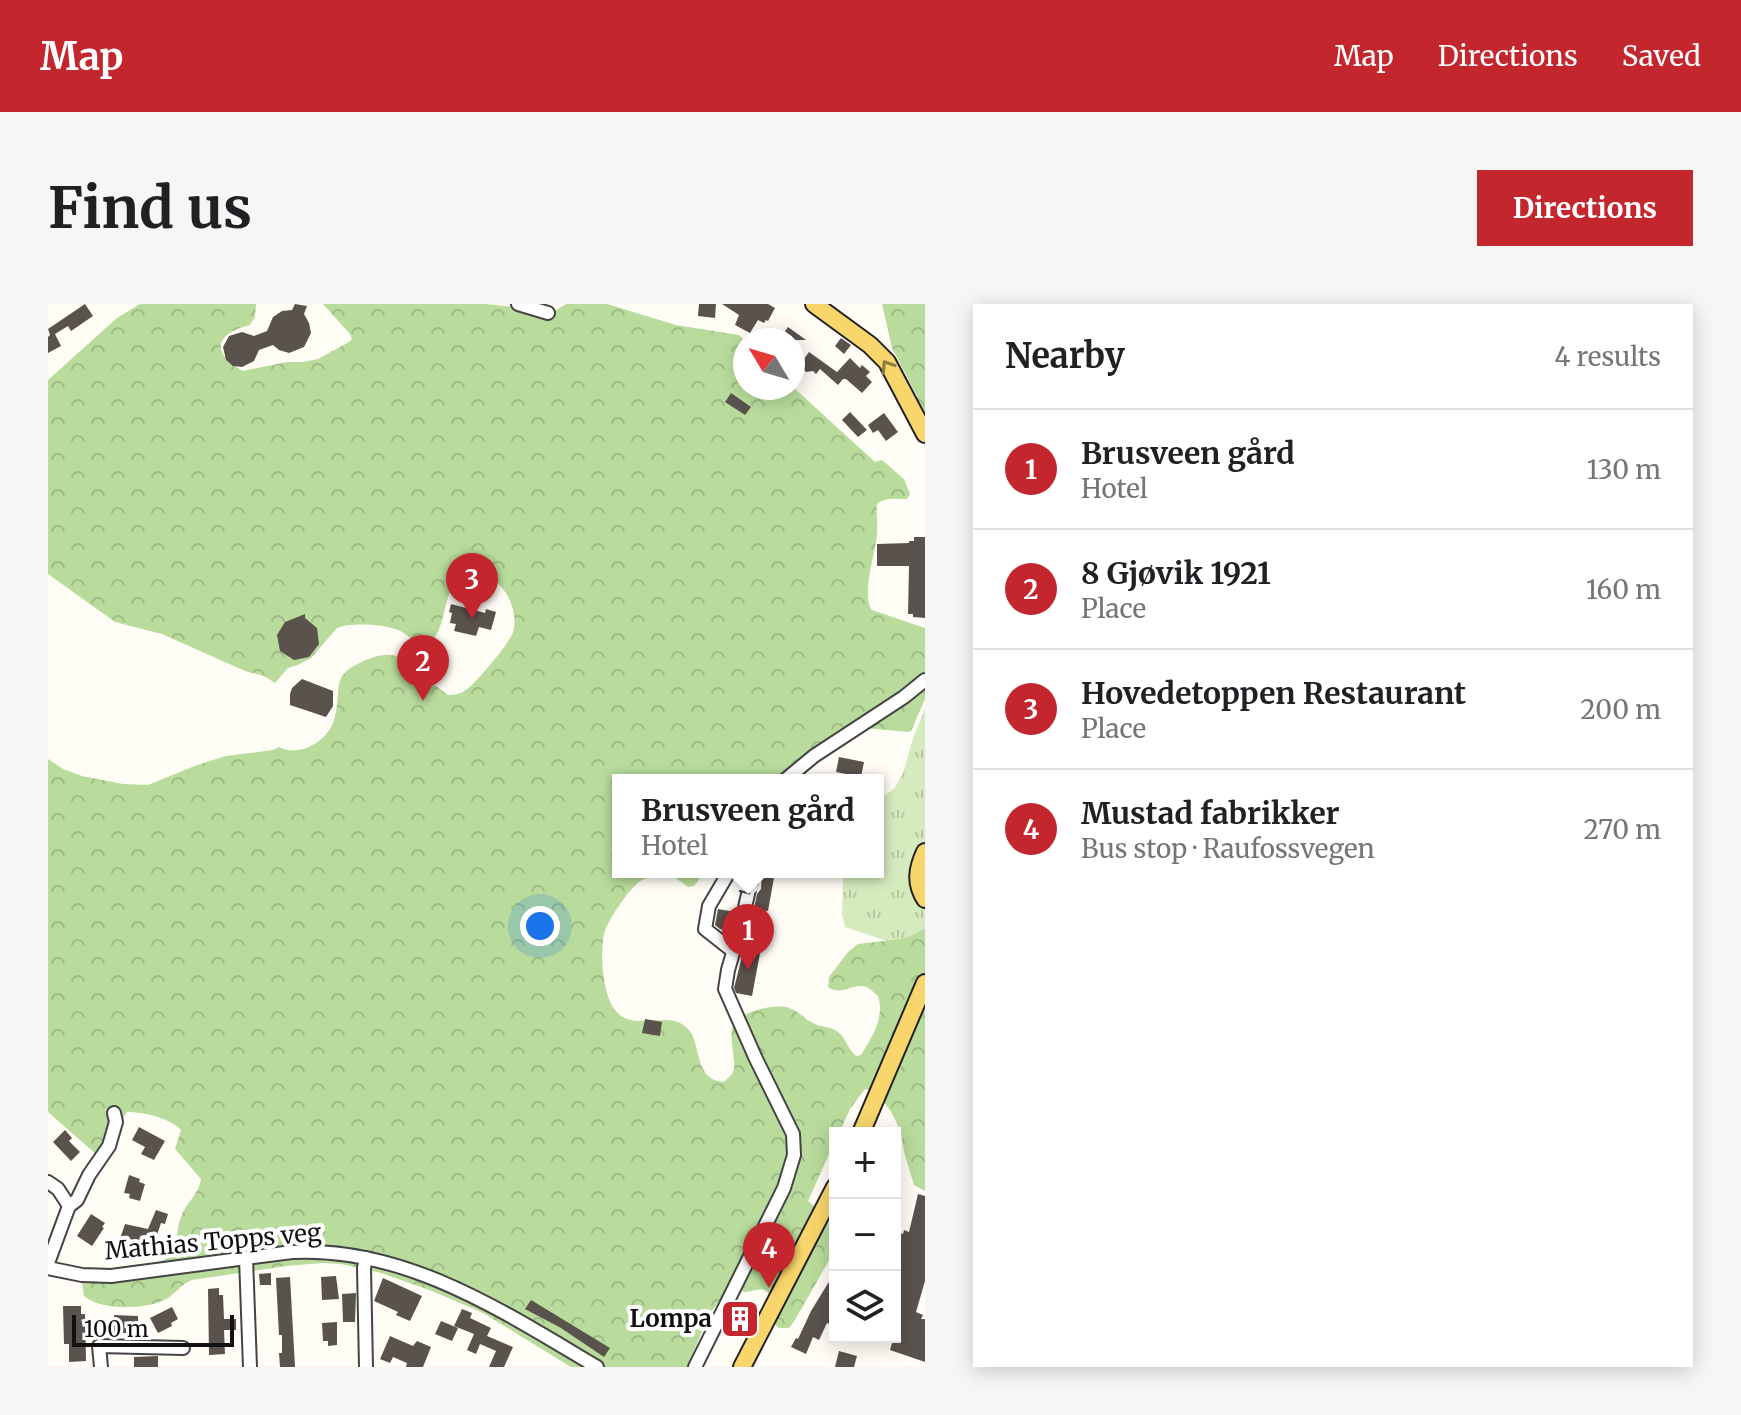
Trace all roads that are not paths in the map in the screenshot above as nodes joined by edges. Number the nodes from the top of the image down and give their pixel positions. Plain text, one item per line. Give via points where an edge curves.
1 (518, 304) edge
2 (814, 304) edge
3 (548, 313) dead end
4 (925, 434) edge
5 (925, 680) edge
6 (792, 774) edge
7 (925, 852) edge
8 (726, 878) edge
9 (731, 878) edge
10 (752, 878) edge
11 (746, 886) dead end
12 (925, 899) edge
13 (733, 951) junction
14 (925, 983) edge
15 (114, 1113) dead end
16 (864, 1127) edge
17 (48, 1182) edge
18 (829, 1199) edge
19 (69, 1206) junction
20 (246, 1258) junction
21 (366, 1258) junction
22 (48, 1265) edge
23 (183, 1348) dead end
24 (590, 1365) edge
25 (101, 1367) edge
26 (250, 1367) edge
27 (366, 1367) edge
28 (695, 1367) edge
29 (742, 1367) edge

1 - 3 street
4 -> 2 main road via 887,362
5 - 6 street
7 - 12 main road via 917,876
8 - 13 street via 709,906 705,929
9 - 11 street
10 - 13 street
13 - 28 street via 725,989 793,1134 794,1155 784,1188
14 - 16 main road
15 - 19 street via 109,1146
17 - 19 street
18 - 29 main road
19 - 22 street
20 - 21 street, Mathias Topps veg via 314,1251
20 - 22 street, Mathias Topps veg via 111,1276 82,1275
20 - 26 street
21 - 24 street, Mathias Topps veg via 488,1303
21 - 27 street
23 - 25 street via 99,1346

